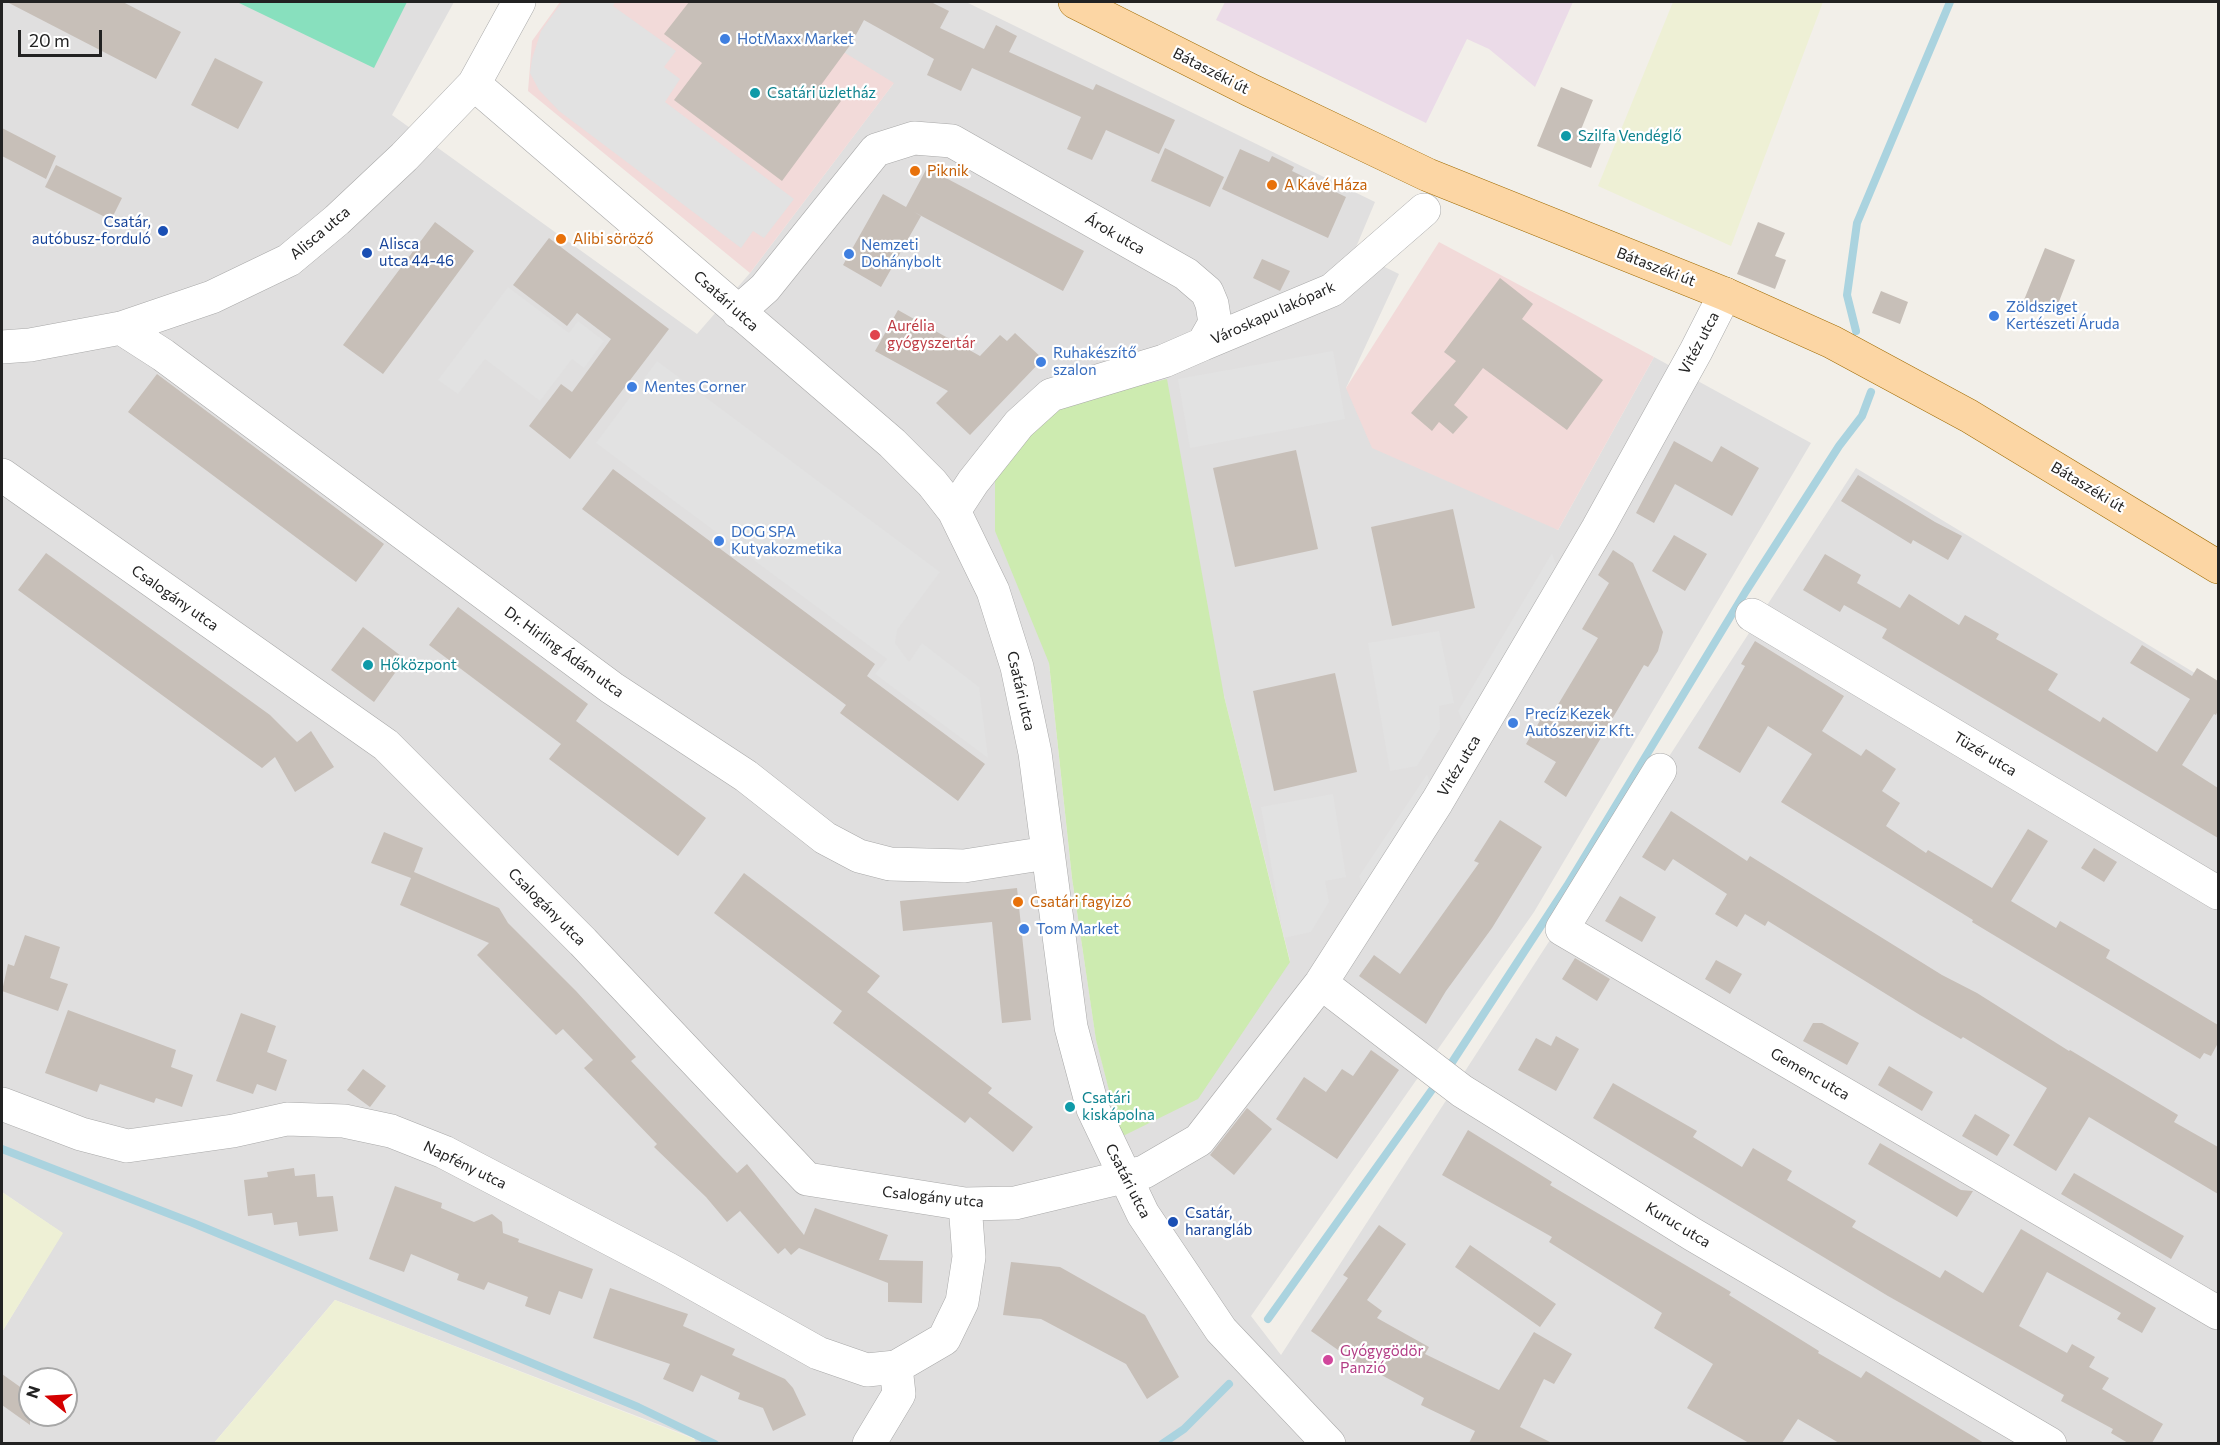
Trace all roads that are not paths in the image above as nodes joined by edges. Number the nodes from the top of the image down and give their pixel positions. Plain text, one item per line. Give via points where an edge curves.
1 (519, 2) edge
2 (1075, 2) edge
3 (474, 84) junction
4 (1424, 210) dead end
5 (1725, 294) junction
6 (738, 312) junction
7 (121, 328) junction
8 (1203, 344) junction
9 (2, 347) edge
10 (2, 475) edge
11 (954, 511) junction
12 (2218, 567) edge
13 (1752, 615) dead end
14 (1659, 770) dead end
15 (1047, 853) junction
16 (2218, 893) edge
17 (1321, 983) junction
18 (2, 1104) edge
19 (1124, 1178) junction
20 (965, 1204) junction
21 (2218, 1313) edge
22 (896, 1367) junction
23 (870, 1443) edge
24 (1329, 1443) edge
25 (2050, 1443) edge

1 - 3 street, Alisca utca
2 - 5 main road, Bátaszéki út via 1428,175
3 - 6 street, Csatári utca
3 - 7 street, Alisca utca via 396,165 289,260 212,297
4 - 8 street, Városkapu lakópark via 1332,290
5 - 12 main road, Bátaszéki út via 1833,342 1912,384
5 - 17 street, Vitéz utca via 1598,528 1479,734
6 - 8 street, Árok utca via 765,288 876,150 914,138 952,141 1186,274 1207,292 1212,304 1215,323
6 - 11 street, Csatári utca via 892,443 933,483
7 - 9 street, Alisca utca
7 - 15 street, Dr. Hirling Ádám utca via 612,688 746,776 825,838 859,856 890,864 964,866
8 - 11 street via 1164,361 1051,395 1019,424
10 - 20 street, Csalogány utca via 386,745 583,942 807,1179
11 - 15 street, Csatári utca via 993,591 1017,667 1035,753
13 - 16 street, Tüzér utca
14 - 21 street, Gemenc utca via 1562,929
15 - 19 street, Csatári utca via 1071,1027 1093,1109
17 - 19 street, Vitéz utca via 1199,1140 1160,1164
17 - 25 street, Kuruc utca via 1462,1091 1692,1234
18 - 22 street, Napfény utca via 81,1134 127,1146 234,1131 287,1119 344,1121 391,1131 454,1157 818,1353 867,1370
19 - 20 street, Csalogány utca via 1015,1203
19 - 24 street, Csatári utca via 1143,1214 1221,1330
20 - 22 street, Napfény utca via 969,1257 963,1302 944,1339
22 - 23 street via 899,1394

